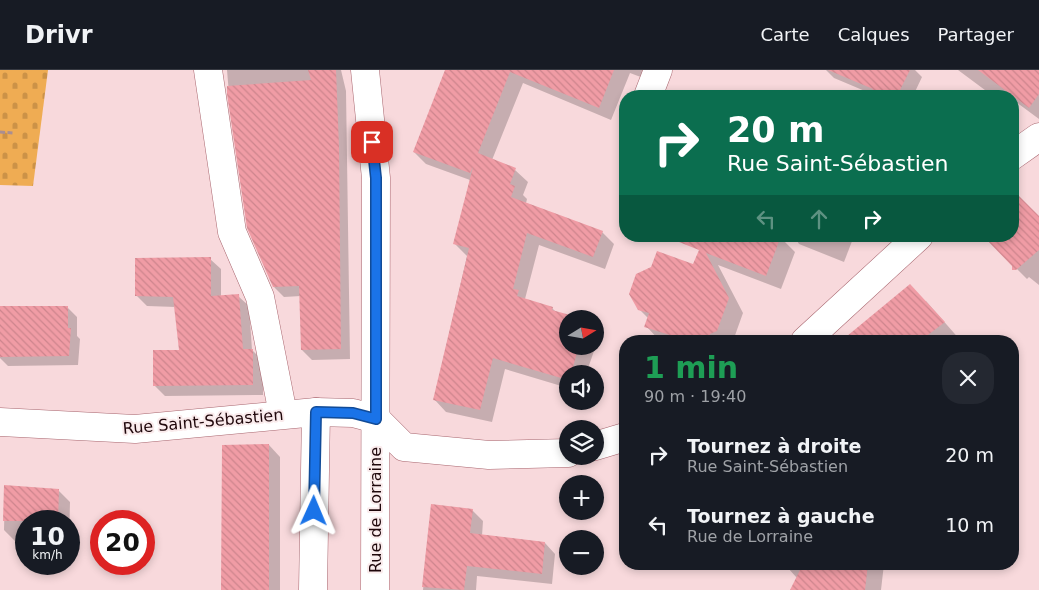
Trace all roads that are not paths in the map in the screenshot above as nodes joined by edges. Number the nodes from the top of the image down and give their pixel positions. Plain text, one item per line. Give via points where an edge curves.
1 (208, 70) edge
2 (364, 70) edge
3 (658, 70) edge
4 (650, 90) edge
5 (1039, 137) edge
6 (1019, 151) edge
7 (909, 242) edge
8 (811, 335) edge
9 (316, 412) junction
10 (283, 414) junction
11 (376, 419) junction
12 (0, 422) edge
13 (619, 439) edge
14 (604, 443) edge
15 (559, 453) edge
16 (313, 590) edge
17 (374, 590) edge

1 - 10 street via 232,232 260,297
2 - 11 street, Rue de Lorraine via 376,178
3 - 4 street
5 - 6 street
7 - 8 street
9 - 10 street, Rue Saint-Sébastien
9 - 11 street, Rue Saint-Sébastien via 353,413
9 - 16 street
10 - 12 street, Rue Saint-Sébastien via 135,429
11 - 15 street via 404,447 489,455
11 - 17 street, Rue de Lorraine
13 - 14 street

